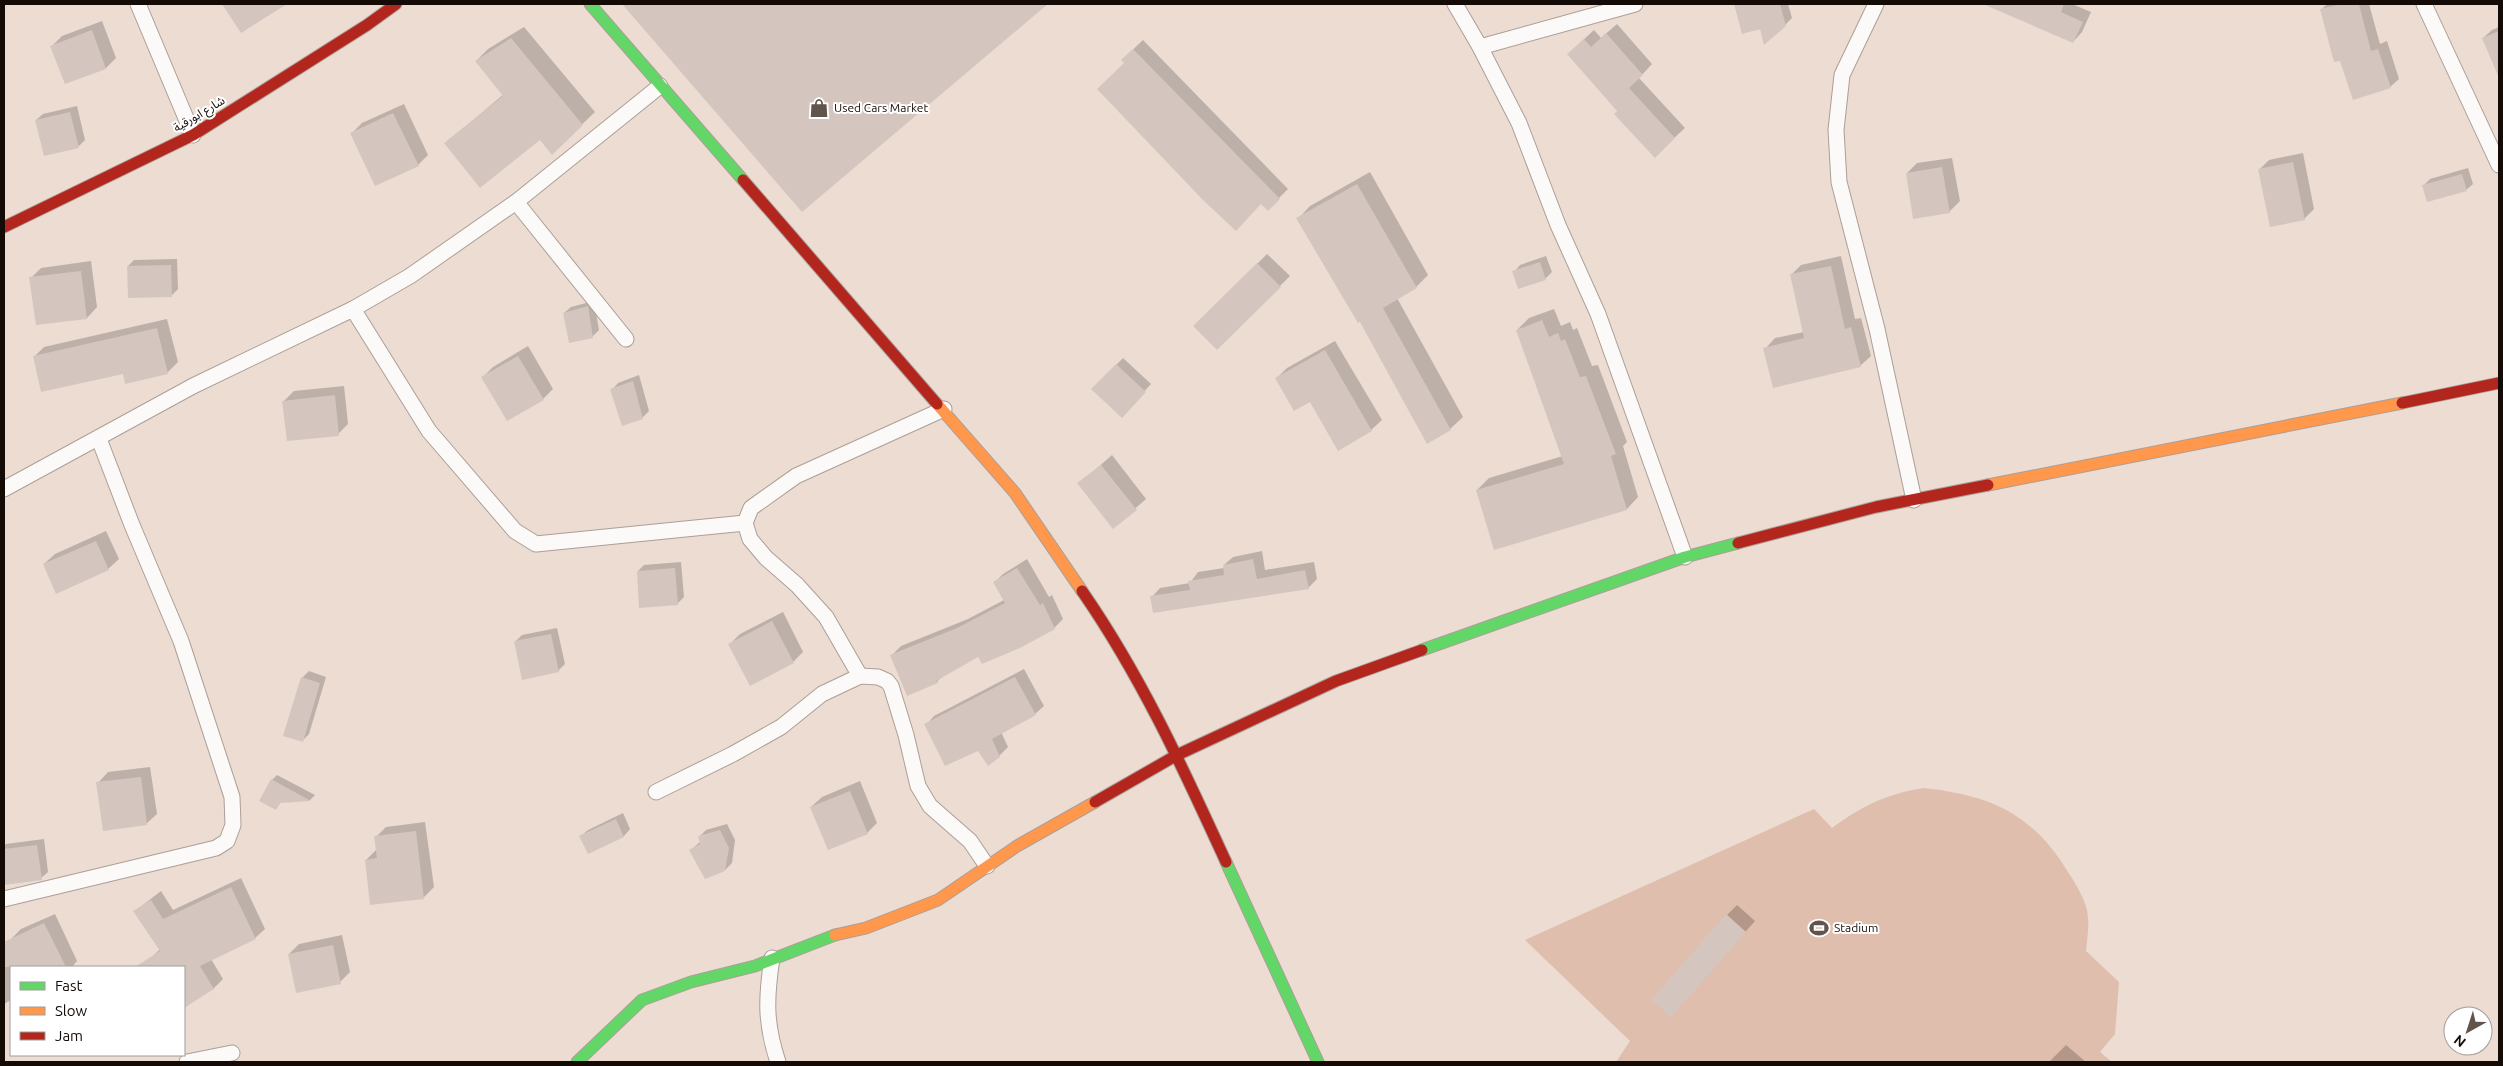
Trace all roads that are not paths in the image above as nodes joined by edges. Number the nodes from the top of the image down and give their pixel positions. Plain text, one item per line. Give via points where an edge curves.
1 (138, 4) edge
2 (396, 4) edge
3 (590, 4) edge
4 (1455, 4) edge
5 (1635, 4) edge
6 (1876, 4) edge
7 (2424, 4) edge
8 (1480, 47) junction
9 (660, 86) junction
10 (193, 135) junction
11 (2499, 165) edge
12 (516, 202) junction
13 (4, 227) edge
14 (353, 309) junction
15 (626, 339) dead end
16 (2499, 383) edge
17 (944, 409) junction
18 (98, 439) junction
19 (4, 489) edge
20 (1914, 500) junction
21 (745, 523) junction
22 (1685, 557) junction
23 (860, 676) junction
24 (1177, 755) junction
25 (656, 792) dead end
26 (988, 866) junction
27 (4, 899) edge
28 (772, 958) junction
29 (232, 1053) dead end
30 (187, 1062) edge
31 (578, 1062) edge
32 (778, 1062) edge
33 (1318, 1062) edge

1 - 10 street
2 - 10 street, شارع ابورقية
3 - 9 street
4 - 8 street
5 - 8 street
6 - 20 street via 1842,75 1836,130 1839,182 1877,329
7 - 11 street
8 - 22 street via 1518,123 1558,225 1598,314
9 - 12 street
9 - 17 street
10 - 13 street, شارع ابورقية
12 - 14 street via 410,276
12 - 15 street
14 - 18 street via 193,386
14 - 21 street via 429,431 515,531 527,540 536,544
16 - 20 street
17 - 21 street via 796,476 751,508
17 - 24 street via 1015,493 1108,628
18 - 19 street
18 - 27 street via 181,641 232,797 234,825 226,842 216,848
20 - 22 street
21 - 23 street via 750,539 766,558 826,617
22 - 24 street via 1336,681
23 - 25 street via 822,694 781,727
23 - 26 street via 878,677 891,686 918,786 930,806 970,841
24 - 26 street via 1116,792 1071,814
24 - 33 street
26 - 28 street via 938,900 900,917 829,936
28 - 31 street via 642,1000
28 - 32 street via 766,997
29 - 30 street

